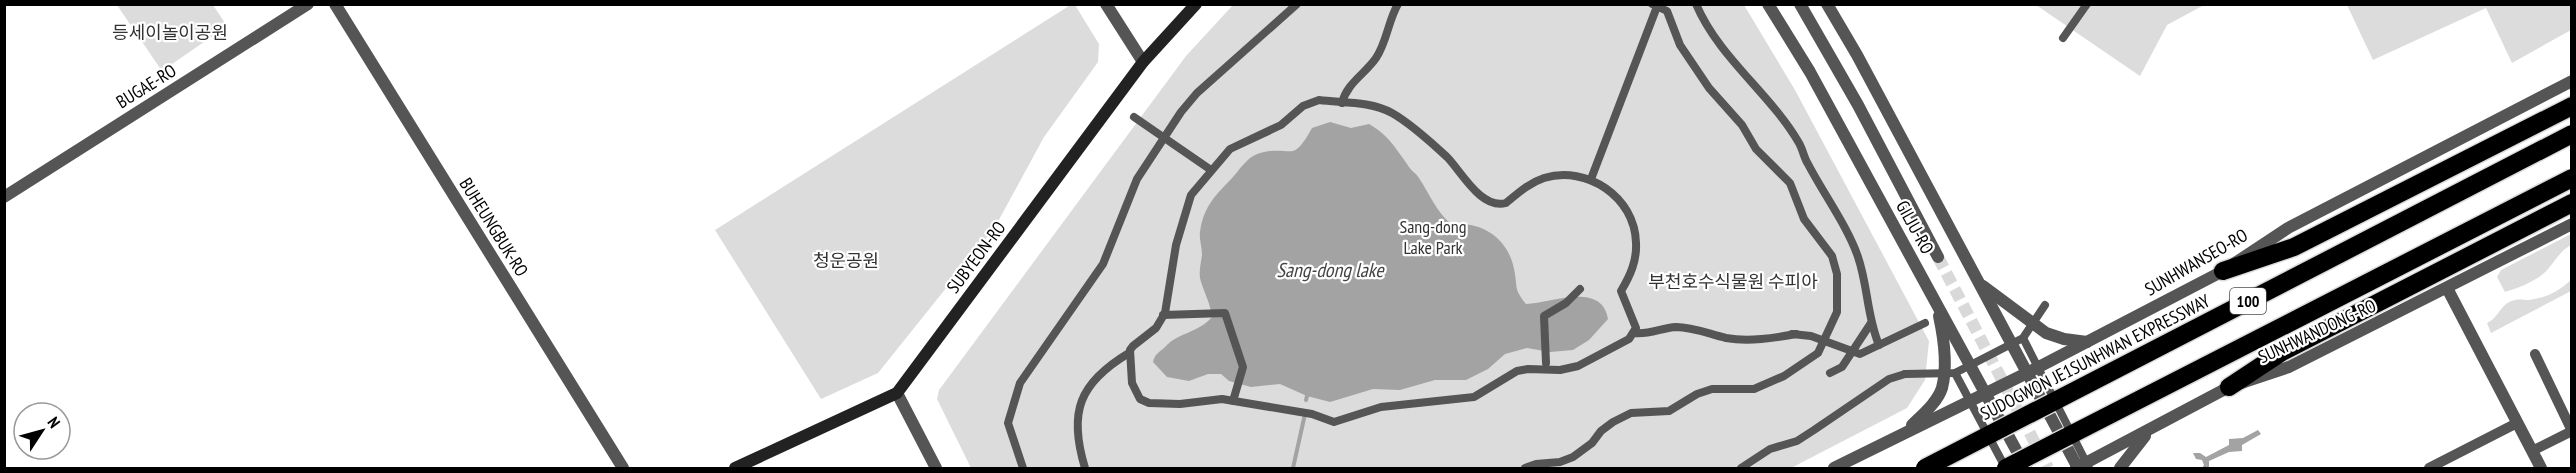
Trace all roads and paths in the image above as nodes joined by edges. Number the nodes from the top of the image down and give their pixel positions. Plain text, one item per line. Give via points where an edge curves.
1 (308, 4) edge
2 (335, 4) edge
3 (1106, 4) edge
4 (1196, 4) edge
5 (1297, 4) edge
6 (1398, 4) edge
7 (1696, 4) edge
8 (1768, 4) edge
9 (1800, 4) edge
10 (1827, 4) edge
11 (2086, 4) edge
12 (1656, 5) edge
13 (2063, 38) dead end
14 (1143, 62) junction
15 (2571, 81) edge
16 (1342, 103) junction
17 (2571, 106) edge
18 (1134, 117) dead end
19 (2571, 134) edge
20 (1165, 138) junction
21 (1211, 170) junction
22 (2571, 178) edge
23 (1591, 179) junction
24 (4, 197) edge
25 (2571, 204) edge
26 (2571, 224) edge
27 (1938, 257) tunnel mouth
28 (2223, 271) junction
29 (1979, 283) junction
30 (2447, 288) junction
31 (1577, 291) dead end
32 (1936, 303) junction
33 (2045, 305) dead end
34 (1163, 315) junction
35 (1870, 323) junction
36 (1925, 323) dead end
37 (1634, 333) junction
38 (1780, 333) dead end
39 (1796, 334) junction
40 (2023, 338) junction
41 (1825, 341) junction
42 (2088, 342) junction
43 (1879, 345) junction
44 (1851, 350) junction
45 (1130, 353) junction
46 (2535, 354) dead end
47 (1546, 363) dead end
48 (1830, 373) dead end
49 (1955, 373) junction
50 (2027, 373) junction
51 (2229, 387) junction
52 (897, 393) junction
53 (1986, 394) junction
54 (1233, 401) junction
55 (2517, 423) junction
56 (2152, 428) junction
57 (1905, 432) junction
58 (2532, 451) junction
59 (622, 468) edge
60 (735, 468) edge
61 (936, 468) edge
62 (1023, 468) edge
63 (1085, 468) edge
64 (1525, 468) edge
65 (1741, 468) edge
66 (1834, 468) edge
67 (1925, 468) edge
68 (2006, 468) edge
69 (2026, 468) edge
70 (2080, 468) edge
71 (2120, 468) edge
72 (2429, 468) edge
73 (2541, 468) edge

1 - 24 street, BUGAE-RO
2 - 59 street, BUHEUNGBUK-RO
3 - 14 street
4 - 14 main road, SUBYEON-RO
5 - 20 street via 1197,93
6 - 16 street via 1389,19 1378,56 1348,88
7 - 35 street via 1734,64 1763,94 1799,144 1858,255 1868,293
8 - 32 street, GILJU-RO via 1810,72
9 - 27 street, GILJU-RO
10 - 29 street, GILJU-RO
11 - 13 street
12 - 23 street
12 - 41 street via 1666,11 1680,45 1709,88 1743,125 1756,149 1790,183 1804,219 1832,256 1839,295 1837,312
14 - 52 main road, SUBYEON-RO
15 - 28 street, SUNHWANSEO-RO via 2288,228
16 - 21 street via 1309,103 1281,125 1230,149
16 - 23 street via 1370,105 1398,117 1447,157 1475,192 1494,203 1506,203 1529,184 1545,178 1571,175
17 - 28 highway via 2294,247
18 - 20 street
19 - 67 highway, SUDOGWON JE1SUNHWAN EXPRESSWAY / 100, bridge
20 - 21 street
20 - 62 street via 1137,179 1103,264 1020,383 1008,423
21 - 34 street via 1187,204
22 - 68 highway, 100, bridge
23 - 37 street via 1615,196 1634,231 1635,259 1621,291 1636,328
25 - 51 highway via 2282,352
26 - 30 street, SUNHWANDONG-RO
28 - 42 street, SUNHWANSEO-RO
29 - 42 street via 2046,333
29 - 50 street, GILJU-RO
30 - 51 street, SUNHWANDONG-RO via 2289,367
30 - 55 street
31 - 47 street via 1544,316
32 - 53 street, GILJU-RO
32 - 57 street via 1945,354 1942,389
33 - 40 street, bridge
34 - 45 street via 1156,328 1132,346
34 - 54 street via 1225,314 1243,367
35 - 43 street
35 - 44 street
36 - 43 street
37 - 39 street via 1675,327 1727,338
37 - 54 street via 1578,366 1517,371 1474,397 1381,407 1334,422 1312,414
38 - 39 street
39 - 41 street
40 - 49 street, bridge
40 - 70 street, bridge
41 - 44 street
41 - 64 street via 1810,360 1768,384 1754,389 1712,388 1669,411 1631,413 1601,431 1573,457
42 - 50 street, SUNHWANSEO-RO
43 - 44 street via 1860,354
44 - 48 street via 1842,367
45 - 54 street via 1132,383 1140,399 1149,404
45 - 63 street via 1096,376 1086,390 1077,426
46 - 58 street via 2571,431
49 - 65 street, bridge via 1905,374 1889,379 1797,441 1770,449
49 - 68 street, bridge
50 - 53 street, SUNHWANSEO-RO
50 - 70 street, GILJU-RO
51 - 56 street, SUNHWANDONG-RO
52 - 60 main road, SUBYEON-RO
52 - 61 street
53 - 57 street, SUNHWANSEO-RO
53 - 69 street, GILJU-RO
55 - 58 street
55 - 72 street
56 - 70 street, SUNHWANDONG-RO
56 - 71 street
57 - 66 street, SUNHWANSEO-RO
58 - 73 street

